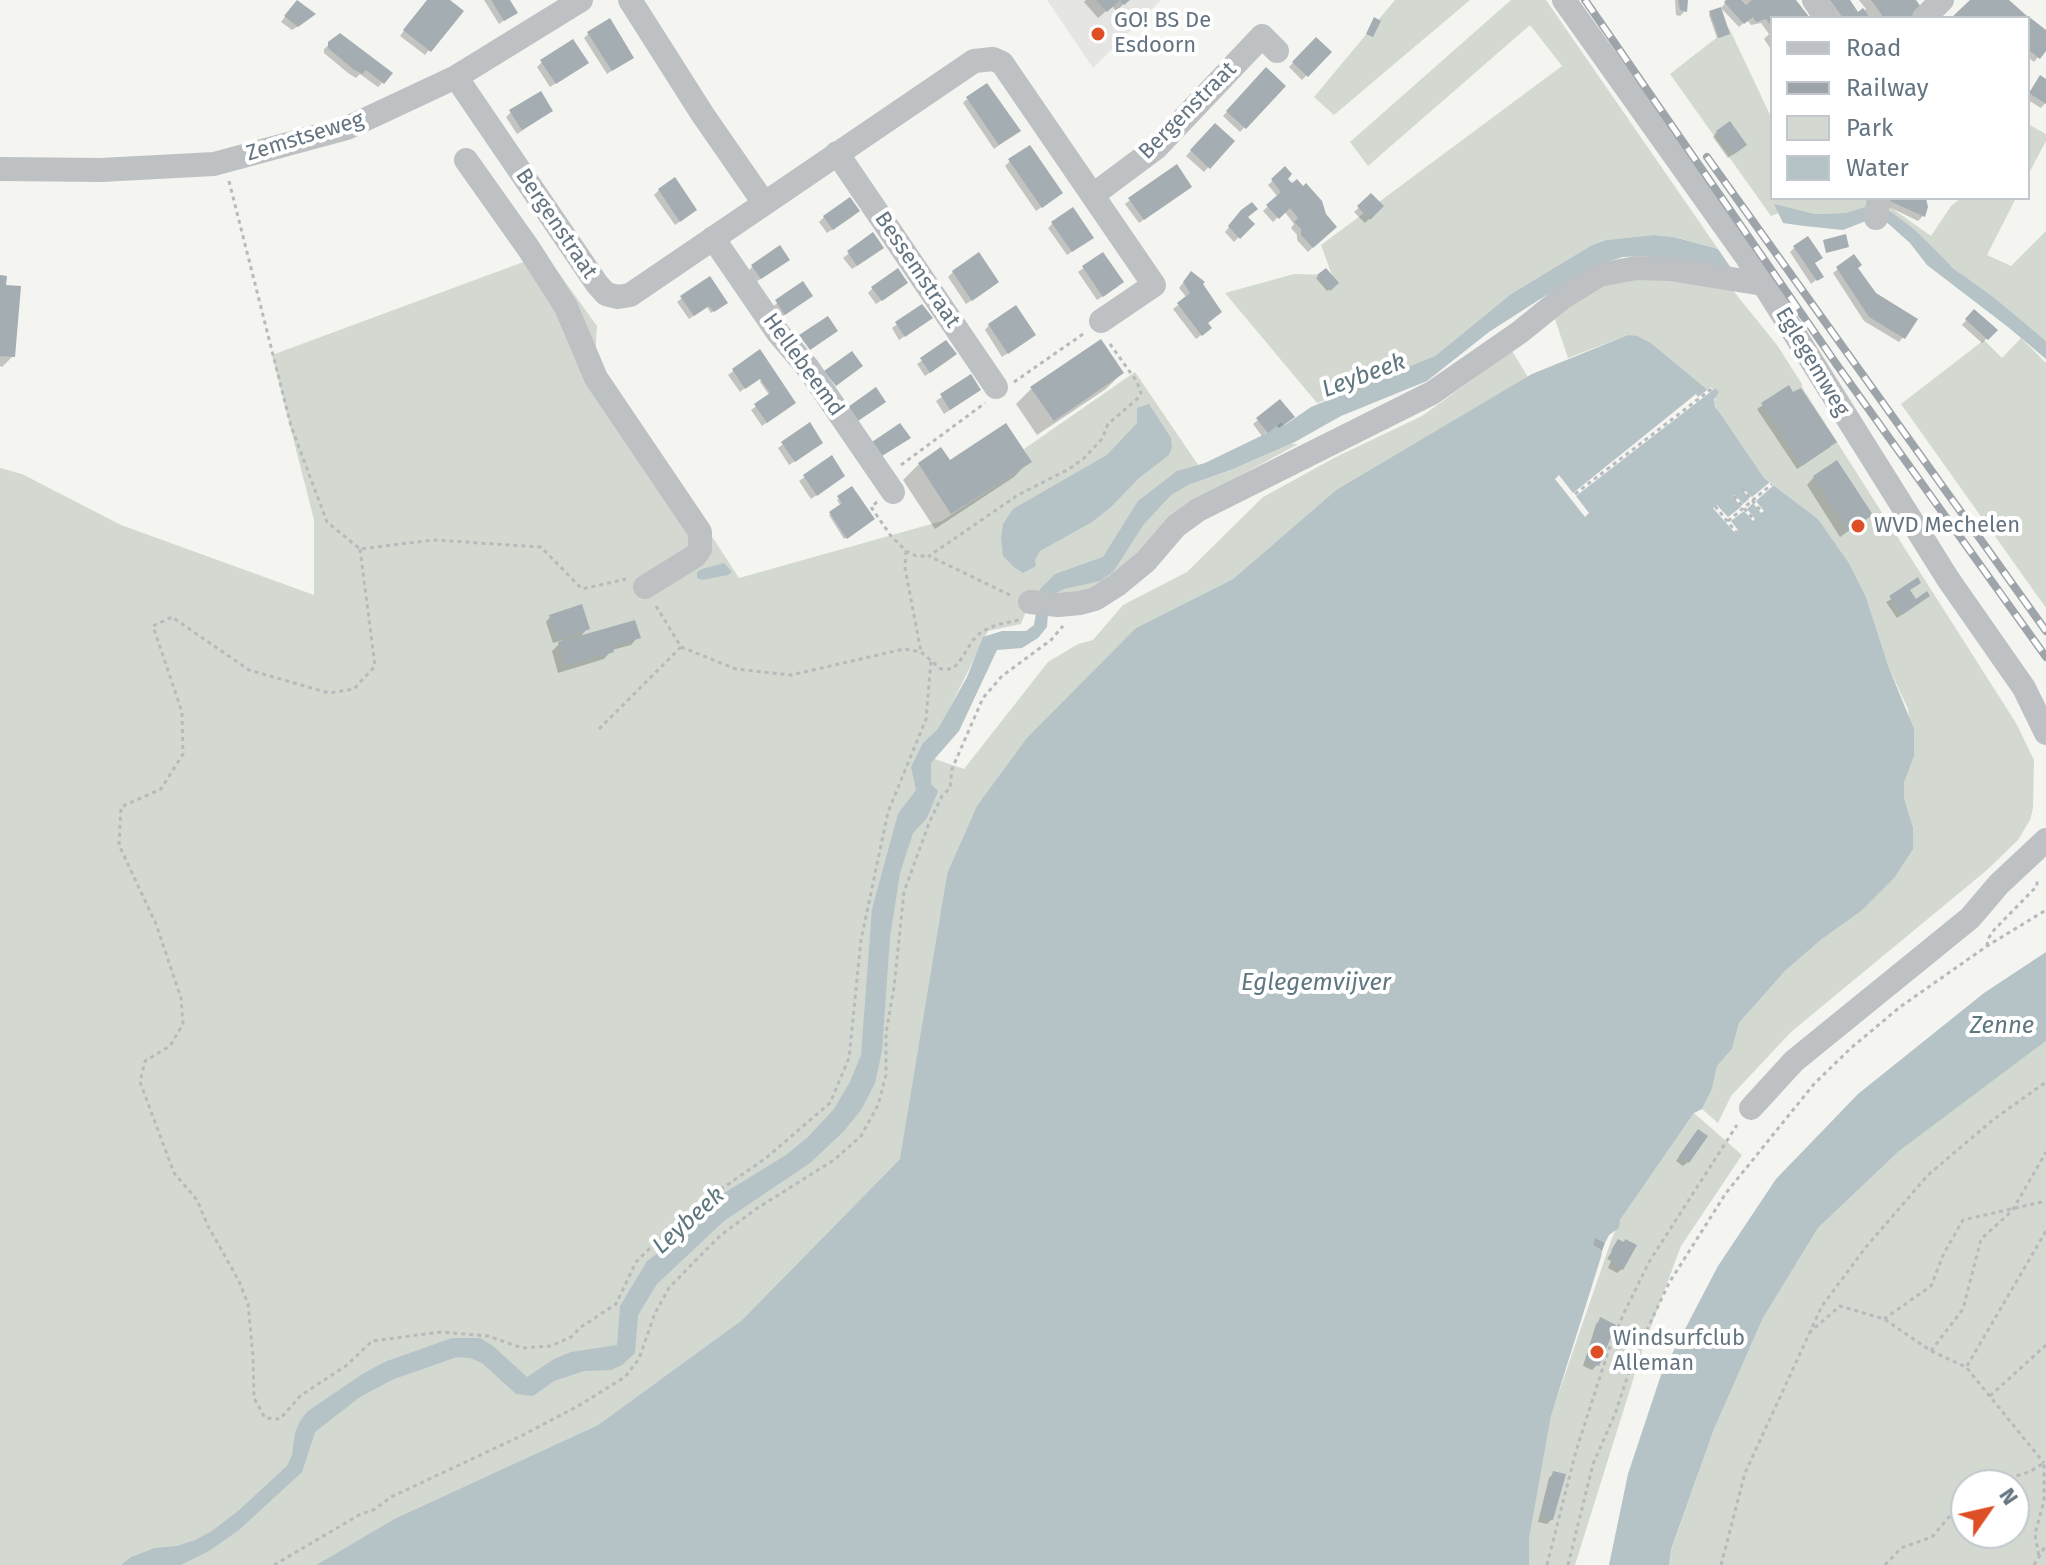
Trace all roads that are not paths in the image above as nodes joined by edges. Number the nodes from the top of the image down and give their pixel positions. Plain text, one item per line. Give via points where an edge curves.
1 (581, 0) edge
2 (630, 0) edge
3 (1564, 0) edge
4 (1942, 0) edge
5 (1926, 16) edge
6 (1277, 51) dead end
7 (456, 77) junction
8 (837, 153) junction
9 (466, 160) dead end
10 (0, 169) edge
11 (1093, 195) junction
12 (764, 203) junction
13 (561, 231) junction
14 (713, 238) junction
15 (529, 249) junction
16 (1763, 284) junction
17 (1101, 321) road end
18 (996, 387) dead end
19 (893, 492) road end
20 (645, 587) road end
21 (1030, 602) road end
22 (2046, 733) edge
23 (2038, 848) edge
24 (1751, 1108) road end

1 - 7 street, Zemstseweg
2 - 12 street
3 - 16 street, Eglegemweg
4 - 5 street
6 - 11 street, Bergenstraat via 1262,36 1156,148
7 - 10 street, Zemstseweg via 347,128 224,161 101,170
7 - 13 street, Bergenstraat
8 - 11 street, Bergenstraat via 974,61 993,59 1002,63
8 - 12 street, Bergenstraat
8 - 18 street, Bessemstraat
9 - 15 street
11 - 17 street, Bergenstraat via 1154,285
12 - 14 street, Bergenstraat
13 - 14 street, Bergenstraat via 597,284 618,297 630,295
13 - 15 street
14 - 19 street, Hellebeemd
15 - 20 street via 566,307 596,378 700,532 695,556
16 - 21 street via 1670,269 1599,275 1432,393 1198,510 1146,561 1095,599 1058,605
16 - 22 street, Eglegemweg via 1948,579 2024,688
23 - 24 street via 1970,918 1794,1061

